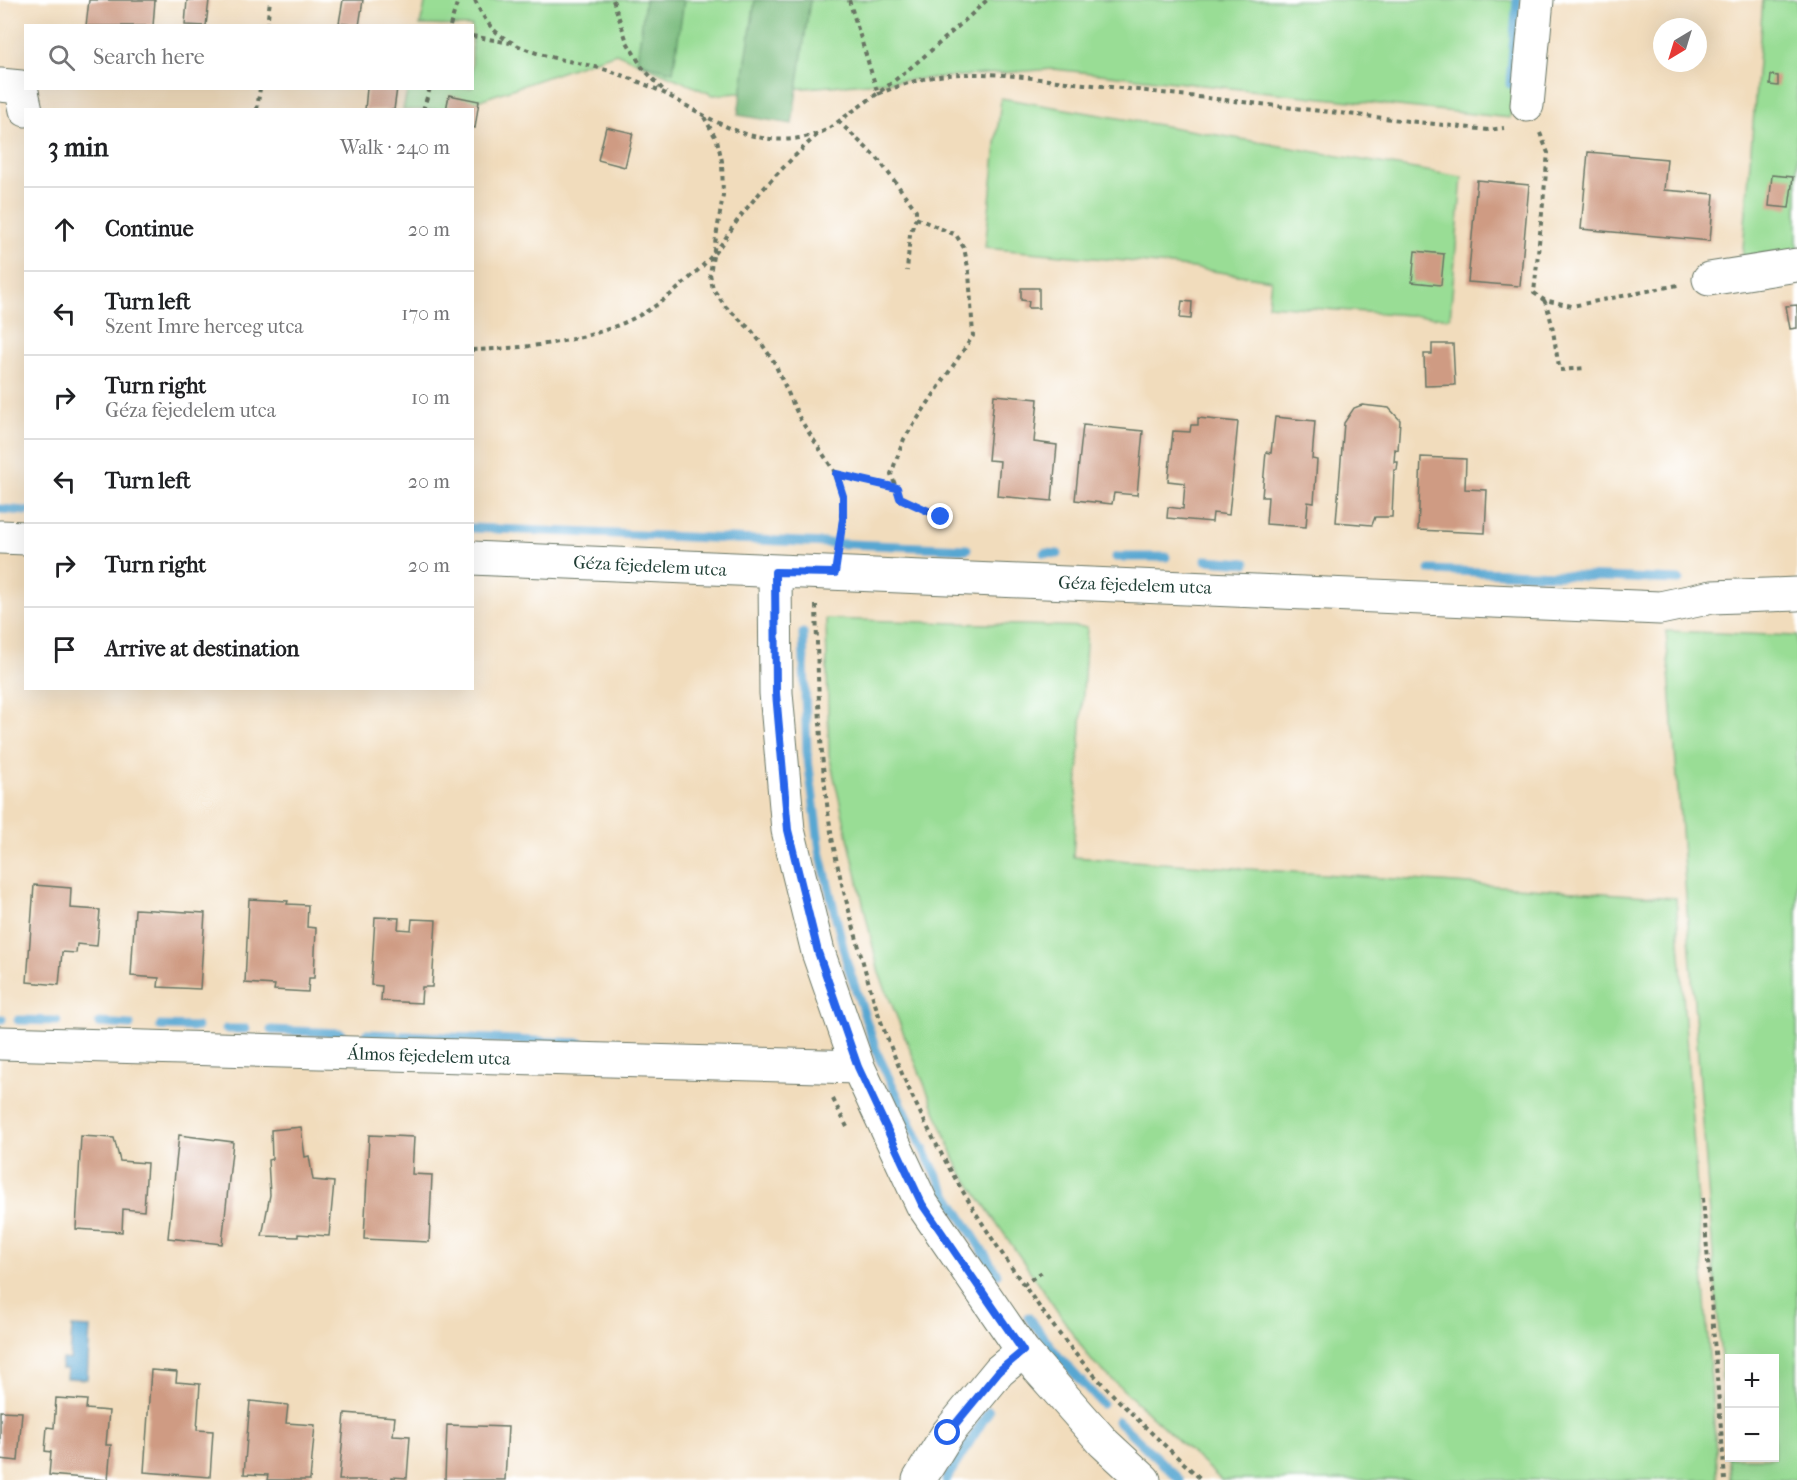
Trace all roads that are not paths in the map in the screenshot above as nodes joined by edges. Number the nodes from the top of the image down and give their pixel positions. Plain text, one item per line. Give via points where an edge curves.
1 (1537, 0) edge
2 (0, 86) edge
3 (1527, 105) road end
4 (26, 108) edge
5 (1797, 265) edge
6 (1709, 279) road end
7 (0, 537) edge
8 (24, 538) edge
9 (474, 558) edge
10 (775, 572) junction
11 (1797, 594) edge
12 (0, 1043) edge
13 (858, 1067) junction
14 (1023, 1351) junction
15 (919, 1480) edge
16 (1144, 1480) edge

1 - 3 street
2 - 4 street via 21,87
5 - 6 street
7 - 8 street
9 - 10 street, Géza fejedelem utca
10 - 11 street, Géza fejedelem utca via 1659,608 1712,597
10 - 13 street via 776,693 788,830 818,952
12 - 13 street, Álmos fejedelem utca
13 - 14 street via 922,1204
14 - 15 street via 999,1371 948,1433
14 - 16 street via 1104,1443

